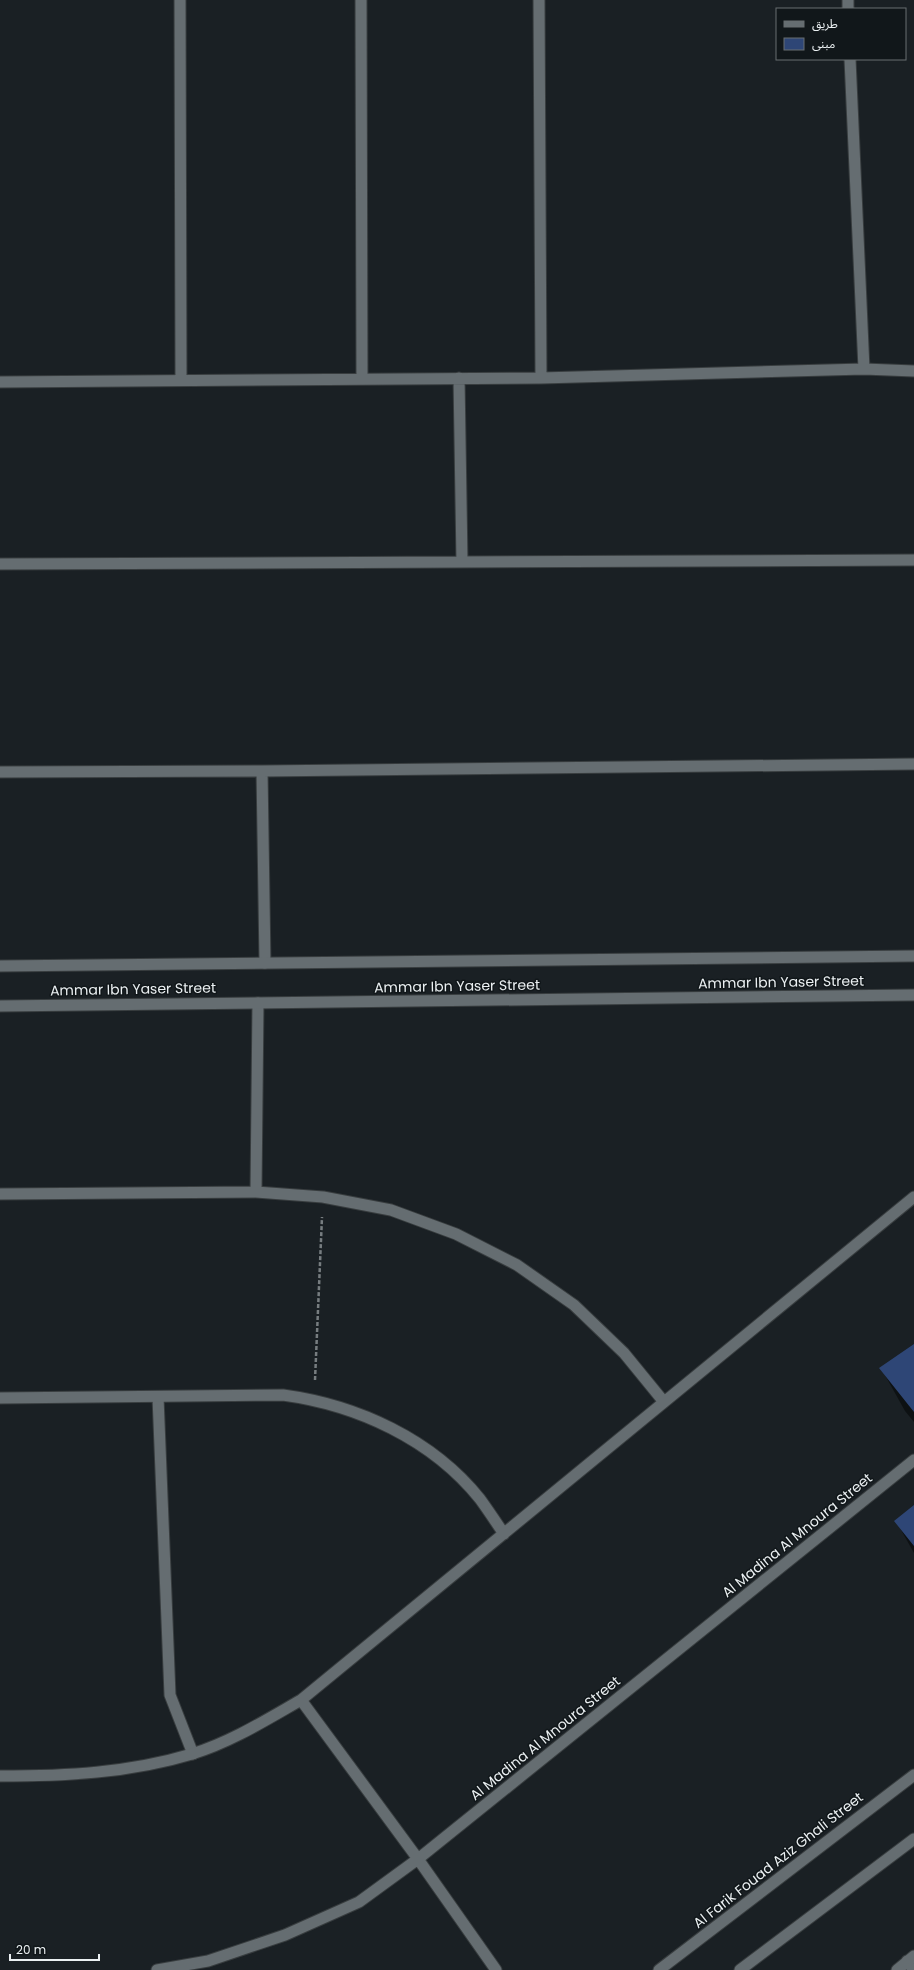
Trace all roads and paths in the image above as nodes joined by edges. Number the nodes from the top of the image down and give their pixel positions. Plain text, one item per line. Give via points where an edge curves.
1 (180, 0) edge
2 (361, 0) edge
3 (540, 0) edge
4 (850, 60) edge
5 (864, 370) junction
6 (914, 371) edge
7 (459, 378) junction
8 (541, 378) junction
9 (362, 379) junction
10 (181, 380) junction
11 (0, 382) edge
12 (914, 560) edge
13 (462, 562) junction
14 (0, 564) edge
15 (914, 764) edge
16 (262, 771) junction
17 (0, 772) edge
18 (914, 956) edge
19 (265, 963) junction
20 (0, 966) edge
21 (914, 995) edge
22 (258, 1003) junction
23 (0, 1006) edge
24 (256, 1192) junction
25 (0, 1194) edge
26 (323, 1196) junction
27 (914, 1196) edge
28 (158, 1397) junction
29 (0, 1398) edge
30 (314, 1399) junction
31 (664, 1402) junction
32 (914, 1460) edge
33 (504, 1534) junction
34 (301, 1700) junction
35 (193, 1754) junction
36 (914, 1774) edge
37 (0, 1776) edge
38 (914, 1839) edge
39 (418, 1859) junction
40 (912, 1962) edge
41 (157, 1970) edge
42 (496, 1970) edge
43 (659, 1970) edge
44 (740, 1970) edge
45 (897, 1970) edge

1 - 10 street
2 - 9 street
3 - 8 street
4 - 5 street
5 - 6 street
5 - 8 street
7 - 8 street
7 - 9 street
7 - 13 street
9 - 10 street
10 - 11 street
12 - 13 street
13 - 14 street
15 - 16 street
16 - 17 street
16 - 19 street
18 - 19 street, Ammar Ibn Yaser Street
19 - 20 street, Ammar Ibn Yaser Street
21 - 22 street, Ammar Ibn Yaser Street
22 - 23 street, Ammar Ibn Yaser Street
22 - 24 street
24 - 25 street
24 - 26 street
26 - 30 path
26 - 31 street via 391,1210 456,1234 517,1265 580,1310 624,1352
27 - 31 street
28 - 29 street
28 - 30 street via 283,1395
28 - 35 street via 170,1695
30 - 33 street via 364,1415 407,1436 452,1470 479,1498
31 - 33 street
32 - 39 street, Al Madina Al Mnoura Street
33 - 34 street
34 - 35 street via 244,1733
34 - 39 street
35 - 37 street via 116,1771 50,1776
36 - 43 street, Al Farik Fouad Aziz Ghali Street
38 - 44 street
39 - 41 street, Al Madina Al Mnoura Street via 359,1902 285,1935 208,1961
39 - 42 street
40 - 45 street

